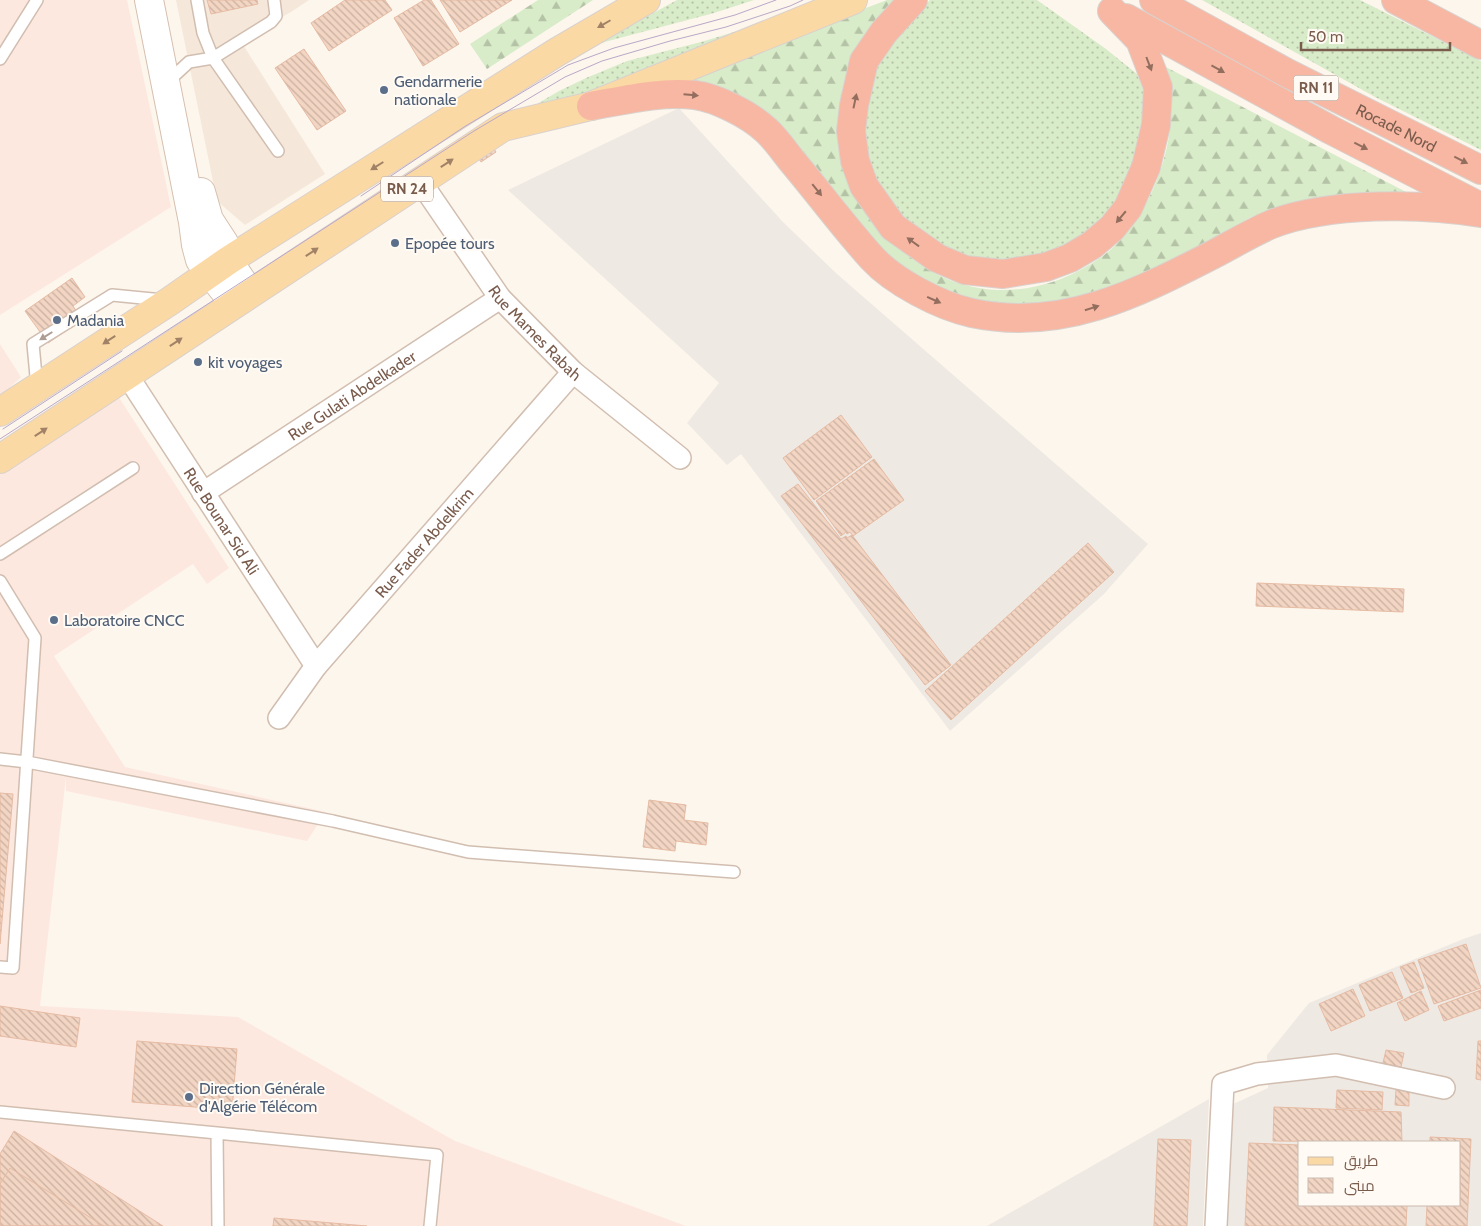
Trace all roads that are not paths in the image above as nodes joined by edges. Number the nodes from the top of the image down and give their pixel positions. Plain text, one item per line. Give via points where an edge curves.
1 (37, 0) edge
2 (149, 0) edge
3 (160, 0) edge
4 (196, 0) edge
5 (274, 0) edge
6 (646, 0) edge
7 (853, 0) edge
8 (913, 0) edge
9 (1154, 0) edge
10 (1396, 0) edge
11 (1107, 5) edge
12 (1481, 45) edge
13 (213, 58) junction
14 (0, 59) edge
15 (176, 74) junction
16 (591, 106) junction
17 (278, 151) dead end
18 (1481, 170) edge
19 (420, 181) junction
20 (1481, 208) edge
21 (1481, 213) edge
22 (219, 266) junction
23 (242, 298) junction
24 (500, 298) junction
25 (170, 301) junction
26 (573, 372) junction
27 (127, 375) junction
28 (37, 387) junction
29 (0, 412) edge
30 (680, 458) dead end
31 (0, 459) edge
32 (133, 468) dead end
33 (202, 493) junction
34 (0, 554) edge
35 (0, 581) edge
36 (316, 666) junction
37 (279, 718) dead end
38 (0, 759) edge
39 (27, 762) junction
40 (734, 872) dead end
41 (0, 967) edge
42 (1444, 1088) dead end
43 (0, 1112) edge
44 (217, 1134) junction
45 (218, 1226) edge
46 (430, 1226) edge
47 (1216, 1226) edge

1 - 14 lane
2 - 22 street via 197,253 200,260
3 - 15 street
4 - 13 lane via 203,33
5 - 13 lane via 276,16 271,22
6 -> 22 main road, RN 24 via 557,52
7 - 16 main road, RN 24
11 -> 8 highway via 1140,40 1158,87 1156,125 1146,167 1128,208 1112,228 1092,244 1046,268 1003,274 965,270 937,258 893,227 864,186 855,161 851,130 864,61 884,32
9 -> 18 highway, Rocade Nord / RN 11 via 1287,73
10 - 12 highway
11 -> 20 highway via 1331,130
13 - 15 lane via 189,62
13 - 17 lane
15 - 22 street via 206,214 224,243
19 -> 16 main road, RN 24 via 503,127
16 -> 21 highway via 662,94 697,95 735,109 766,130 873,260 924,296 950,307 1000,317 1027,318 1091,309 1154,284 1272,224 1311,214 1363,207 1428,207
23 -> 19 main road, RN 24
19 - 24 street, Rue Mames Rabah
22 - 23 street
22 - 25 main road, RN 24
27 -> 23 main road, RN 24
24 - 26 street, Rue Mames Rabah
24 - 33 street, Rue Gulati Abdelkader
25 -> 28 main road, RN 24
25 -> 28 lane via 112,295 33,344
26 - 30 street, Rue Mames Rabah
26 - 36 street, Rue Fader Abdelkrim
31 -> 27 main road, RN 24
27 - 33 street, Rue Bounar Sid Ali
28 - 29 main road, RN 24
32 - 34 lane
33 - 36 street, Rue Bounar Sid Ali
35 - 39 lane via 35,638
36 - 37 street, Rue Fader Abdelkrim
38 - 39 lane
39 - 40 lane via 333,821 468,852
39 - 41 lane via 13,968
42 - 47 street via 1336,1065 1257,1074 1223,1084
43 - 44 lane
44 - 45 lane
44 - 46 lane via 437,1155

